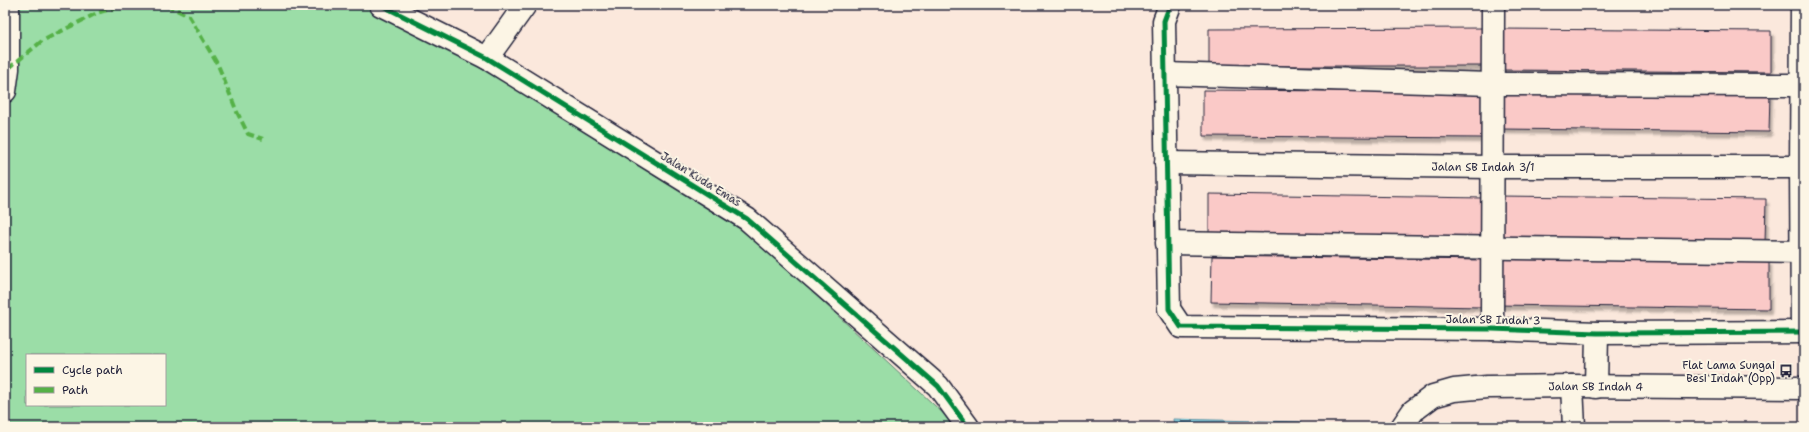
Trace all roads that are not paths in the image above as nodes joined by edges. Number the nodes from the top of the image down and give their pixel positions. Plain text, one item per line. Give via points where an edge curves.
1 (8, 5) edge
2 (381, 5) edge
3 (525, 5) edge
4 (1170, 5) edge
5 (1493, 5) edge
6 (1802, 5) edge
7 (7, 55) edge
8 (487, 58) junction
9 (1165, 74) junction
10 (1491, 84) junction
11 (1803, 85) junction
12 (5, 91) edge
13 (1166, 163) junction
14 (1491, 167) junction
15 (1801, 167) junction
16 (1167, 243) junction
17 (1492, 248) junction
18 (1802, 252) junction
19 (1492, 329) junction
20 (1803, 332) edge
21 (1597, 333) junction
22 (1572, 386) junction
23 (1596, 387) junction
24 (1804, 388) edge
25 (968, 427) edge
26 (1402, 427) edge
27 (1574, 427) edge

1 - 7 street
2 - 8 street, Jalan Kuda Emas
3 - 8 street
4 - 9 street via 1164,21
5 - 10 street
6 - 11 street
7 - 12 street
8 - 25 street, Jalan Kuda Emas via 747,219 938,386
9 - 10 street
9 - 13 street
10 - 11 street
10 - 14 street
11 - 15 street
13 - 14 street, Jalan SB Indah 3/1
13 - 16 street
14 - 15 street, Jalan SB Indah 3/1
14 - 17 street
15 - 18 street
16 - 17 street
16 - 19 street, Jalan SB Indah 3 via 1168,309 1181,326
17 - 18 street
17 - 19 street
18 - 20 street
19 - 21 street, Jalan SB Indah 3
20 - 21 street, Jalan SB Indah 3
21 - 23 street
22 - 23 street, Jalan SB Indah 4
22 - 26 street, Jalan SB Indah 4 via 1454,390 1433,396 1413,411
22 - 27 street
23 - 24 street, Jalan SB Indah 4

